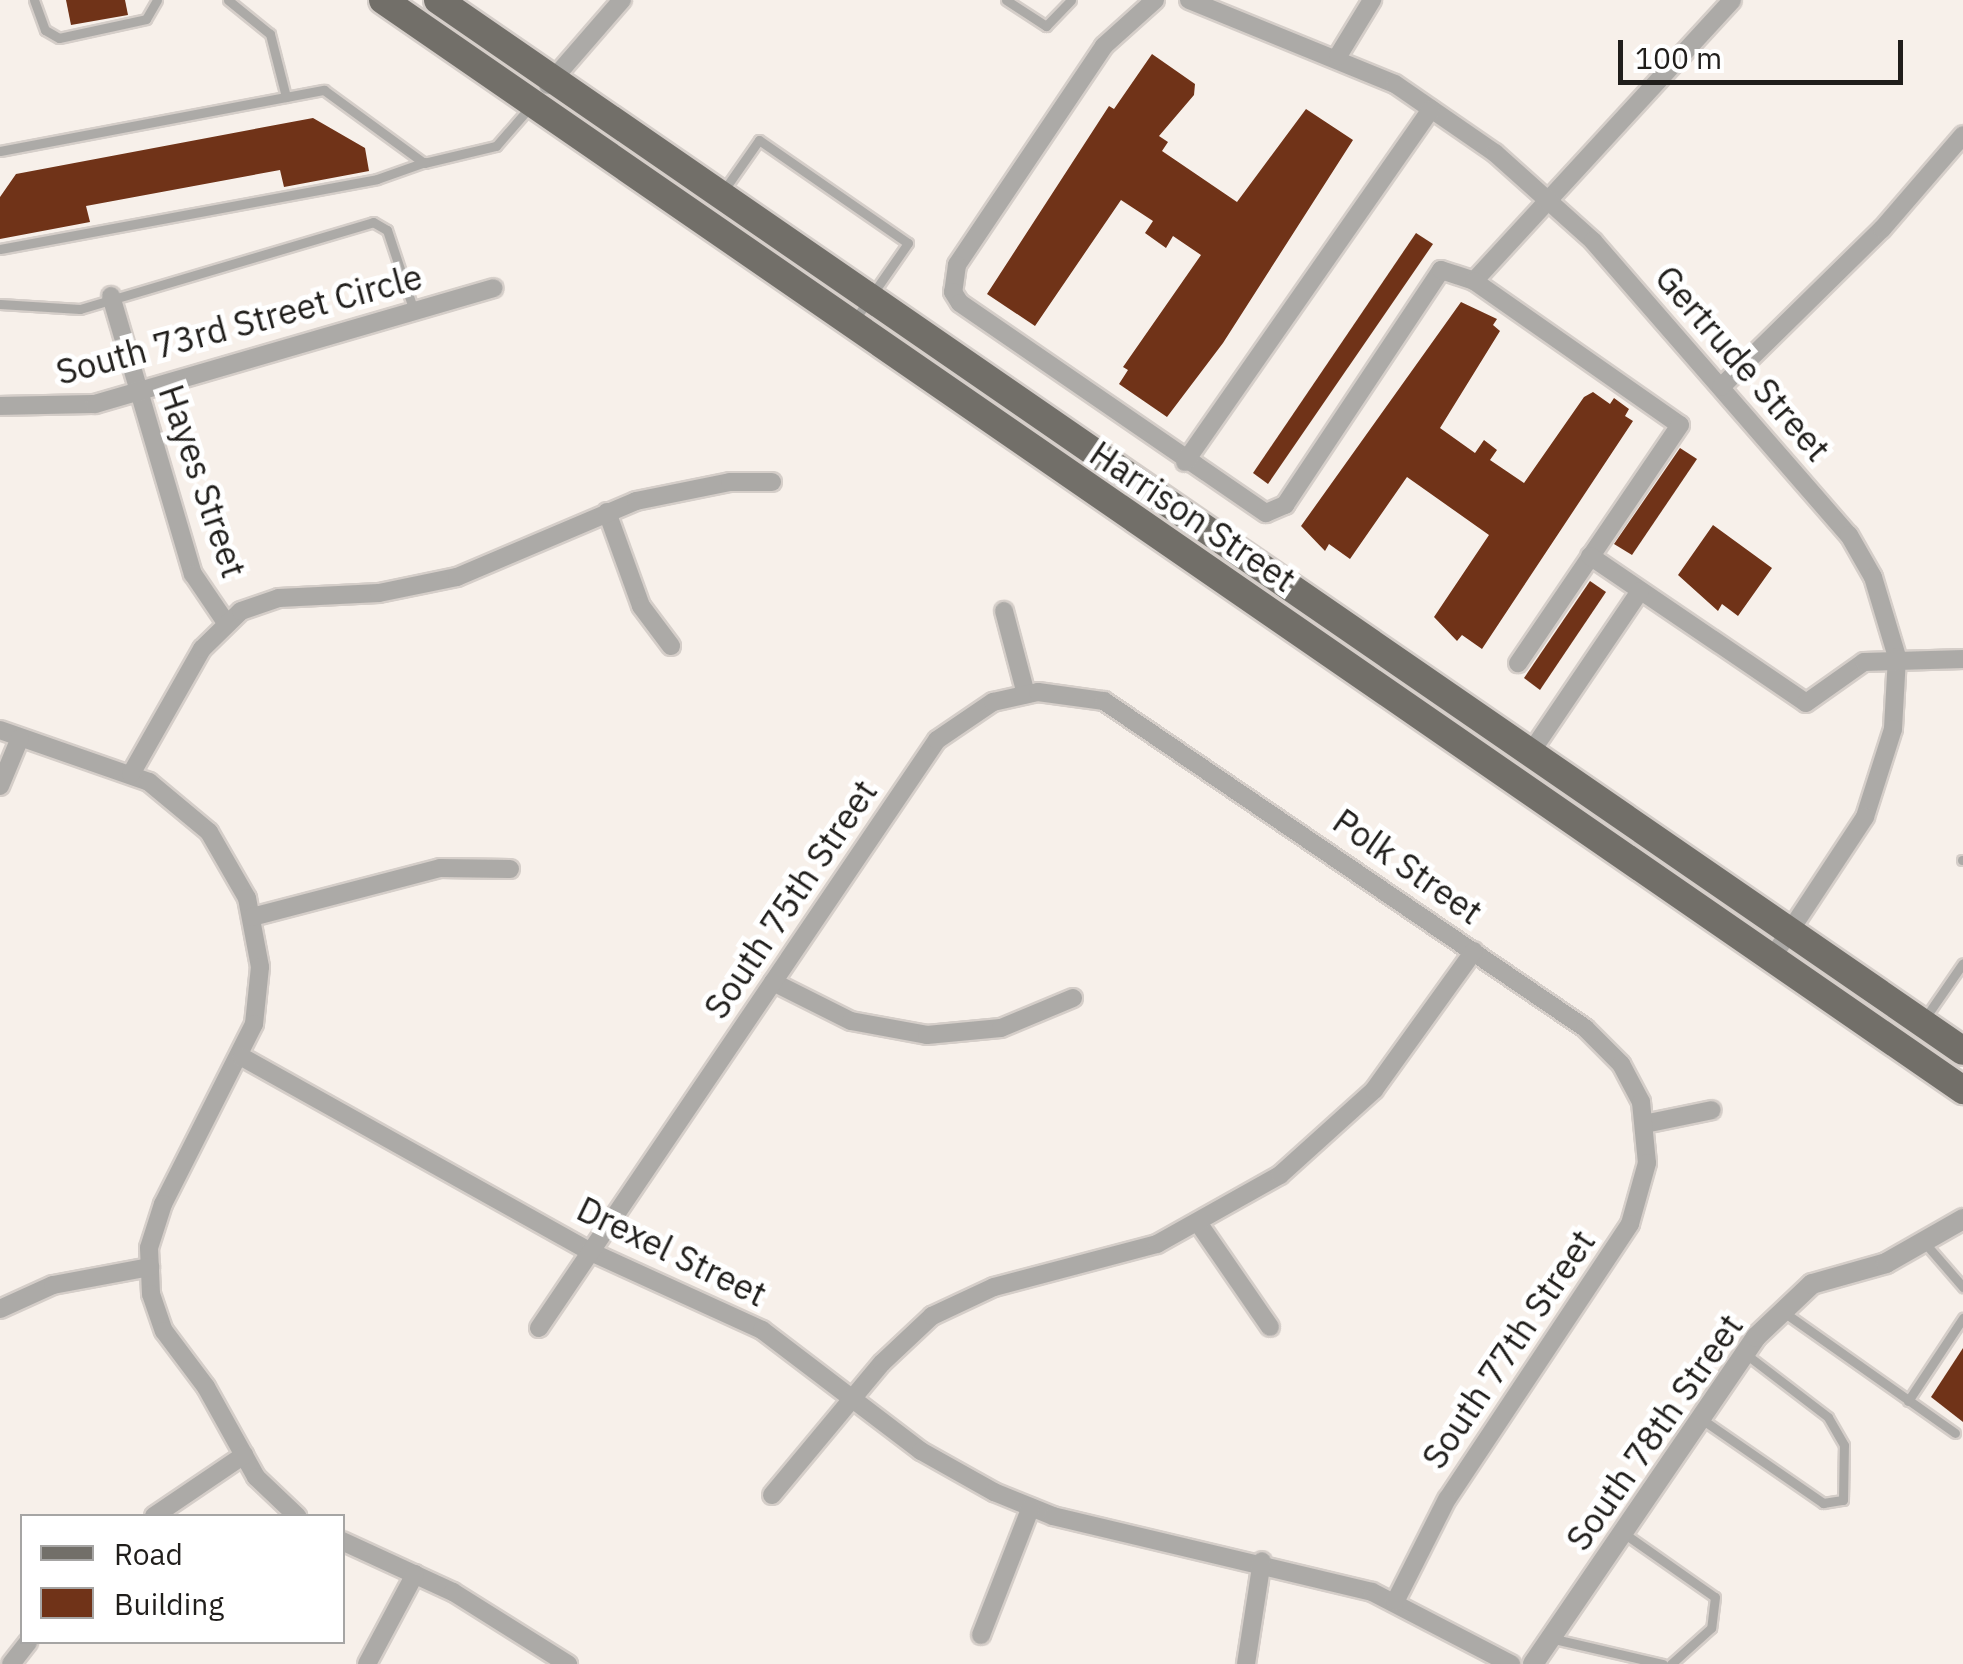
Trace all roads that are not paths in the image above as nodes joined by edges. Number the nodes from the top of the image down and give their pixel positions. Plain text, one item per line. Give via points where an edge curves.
1 (34, 0) edge
2 (157, 0) edge
3 (228, 0) edge
4 (383, 0) edge
5 (438, 0) edge
6 (622, 0) edge
7 (1006, 0) edge
8 (1071, 0) edge
9 (1155, 0) edge
10 (1189, 0) edge
11 (1372, 0) edge
12 (1732, 0) edge
13 (1338, 56) junction
14 (553, 80) junction
15 (286, 97) junction
16 (532, 105) junction
17 (1432, 109) junction
18 (1960, 144) edge
19 (0, 151) edge
20 (424, 162) junction
21 (719, 197) junction
22 (1549, 201) junction
23 (0, 249) edge
24 (1474, 282) junction
25 (492, 288) dead end
26 (111, 296) junction
27 (869, 300) junction
28 (0, 304) edge
29 (414, 311) junction
30 (850, 327) junction
31 (1721, 387) junction
32 (138, 392) junction
33 (0, 406) edge
34 (1186, 462) junction
35 (772, 482) dead end
36 (608, 512) junction
37 (1590, 556) junction
38 (1640, 591) junction
39 (1004, 611) dead end
40 (226, 624) junction
41 (671, 646) dead end
42 (1897, 657) junction
43 (1963, 659) edge
44 (1518, 664) dead end
45 (1026, 694) junction
46 (0, 730) edge
47 (20, 738) junction
48 (1529, 754) junction
49 (131, 774) junction
50 (0, 786) edge
51 (510, 868) dead end
52 (252, 917) junction
53 (1789, 932) junction
54 (1474, 951) junction
55 (1772, 958) junction
56 (1963, 963) edge
57 (773, 982) junction
58 (1073, 998) dead end
59 (1922, 1023) junction
60 (1963, 1051) edge
61 (242, 1057) junction
62 (1963, 1090) edge
63 (1712, 1110) dead end
64 (1644, 1124) junction
65 (1963, 1220) edge
66 (1200, 1224) junction
67 (1924, 1242) junction
68 (592, 1252) junction
69 (150, 1266) junction
70 (1963, 1287) edge
71 (0, 1309) edge
72 (1783, 1311) junction
73 (1963, 1318) edge
74 (1270, 1327) dead end
75 (539, 1328) dead end
76 (1744, 1353) junction
77 (852, 1398) junction
78 (1908, 1401) junction
79 (1700, 1418) junction
80 (1955, 1434) dead end
81 (244, 1455) junction
82 (772, 1496) dead end
83 (1031, 1508) junction
84 (157, 1514) edge
85 (295, 1514) edge
86 (1622, 1532) junction
87 (345, 1542) edge
88 (1262, 1562) junction
89 (416, 1574) junction
90 (1395, 1602) junction
91 (981, 1635) dead end
92 (1550, 1638) junction
93 (26, 1644) edge
94 (11, 1664) edge
95 (368, 1664) edge
96 (568, 1664) edge
97 (1246, 1664) edge
98 (1511, 1664) edge
99 (1533, 1664) edge
100 (1663, 1664) edge
101 (1671, 1664) edge

1 - 2 lane via 44,30 58,38 146,19
3 - 15 lane via 270,34
4 - 16 main road, Harrison Street
5 - 14 main road, Harrison Street
6 - 14 street
7 - 8 lane via 1046,26
9 - 34 street via 1104,46 957,265 953,292
10 - 13 street, Gertrude Street
11 - 13 street
12 - 22 street
13 - 17 street, Gertrude Street
14 - 16 street
14 - 21 main road, Harrison Street
15 - 19 lane
15 - 20 lane via 324,90
16 - 20 lane via 496,146
16 - 30 main road, Harrison Street
17 - 22 street, Gertrude Street
17 - 34 street
18 - 31 street
20 - 23 lane via 377,179
21 - 27 main road, Harrison Street
21 - 27 lane via 758,140 788,160 908,243
22 - 24 street
22 - 31 street, Gertrude Street via 1593,241
24 - 34 street via 1442,270 1285,505 1257,512
24 - 37 street via 1680,426
25 - 29 street, South 73rd Street Circle
26 - 28 lane via 80,308
26 - 29 lane via 373,222 387,230
26 - 32 street, Hayes Street
27 - 30 lane
27 - 48 main road, Harrison Street
29 - 32 street, South 73rd Street Circle
30 - 55 main road, Harrison Street
31 - 42 street, Gertrude Street via 1849,535 1874,578
32 - 33 street, South 73rd Street Circle via 69,409
32 - 40 street, Hayes Street via 194,574
35 - 36 street via 702,486
36 - 40 street via 457,577 379,592 279,598
36 - 41 street via 641,606
37 - 38 street
37 - 44 street
38 - 42 street via 1806,703 1864,662
38 - 48 street
39 - 45 street
40 - 49 street via 202,649
42 - 43 street
42 - 53 street, Gertrude Street via 1894,729 1865,817
45 - 54 street, Polk Street via 1080,695 1126,711
45 - 57 street, South 75th Street via 978,708 937,740
46 - 47 street
47 - 49 street
47 - 50 street
48 - 53 main road, Harrison Street
49 - 52 street via 176,801 209,832 242,884
51 - 52 street via 440,868
52 - 61 street via 260,987
53 - 55 street, Gertrude Street
53 - 59 main road, Harrison Street
54 - 64 street, Polk Street via 1606,1046 1634,1088
54 - 66 street via 1398,1061 1346,1120 1280,1176
55 - 62 main road, Harrison Street
56 - 59 lane
57 - 58 street via 851,1021 927,1035 1001,1028
57 - 68 street, South 75th Street
59 - 60 main road, Harrison Street
61 - 68 street, Drexel Street
61 - 69 street via 163,1204
63 - 64 street
64 - 90 street, South 77th Street via 1647,1163 1630,1224 1447,1499
65 - 67 street, South 78th Street
66 - 74 street
66 - 77 street via 1126,1255 956,1302 910,1334
67 - 70 lane
67 - 72 street, South 78th Street via 1886,1263 1812,1284
68 - 75 street, South 75th Street
68 - 77 street, Drexel Street via 762,1330
69 - 71 street via 53,1285
69 - 81 street via 164,1330
72 - 76 street, South 78th Street
72 - 78 lane
73 - 78 lane
76 - 79 street, South 78th Street
76 - 79 lane via 1828,1417 1844,1445 1843,1500 1823,1503
77 - 82 street
77 - 83 street, Drexel Street via 947,1468
78 - 80 lane
79 - 86 street, South 78th Street
81 - 84 street
81 - 85 street
83 - 88 street, Drexel Street
83 - 91 street
86 - 92 street, South 78th Street
86 - 101 lane via 1715,1598 1712,1628
87 - 89 street
88 - 90 street, Drexel Street
88 - 97 street
89 - 95 street
89 - 96 street
90 - 98 street, Drexel Street
92 - 99 street, South 78th Street
92 - 100 lane
93 - 94 street

